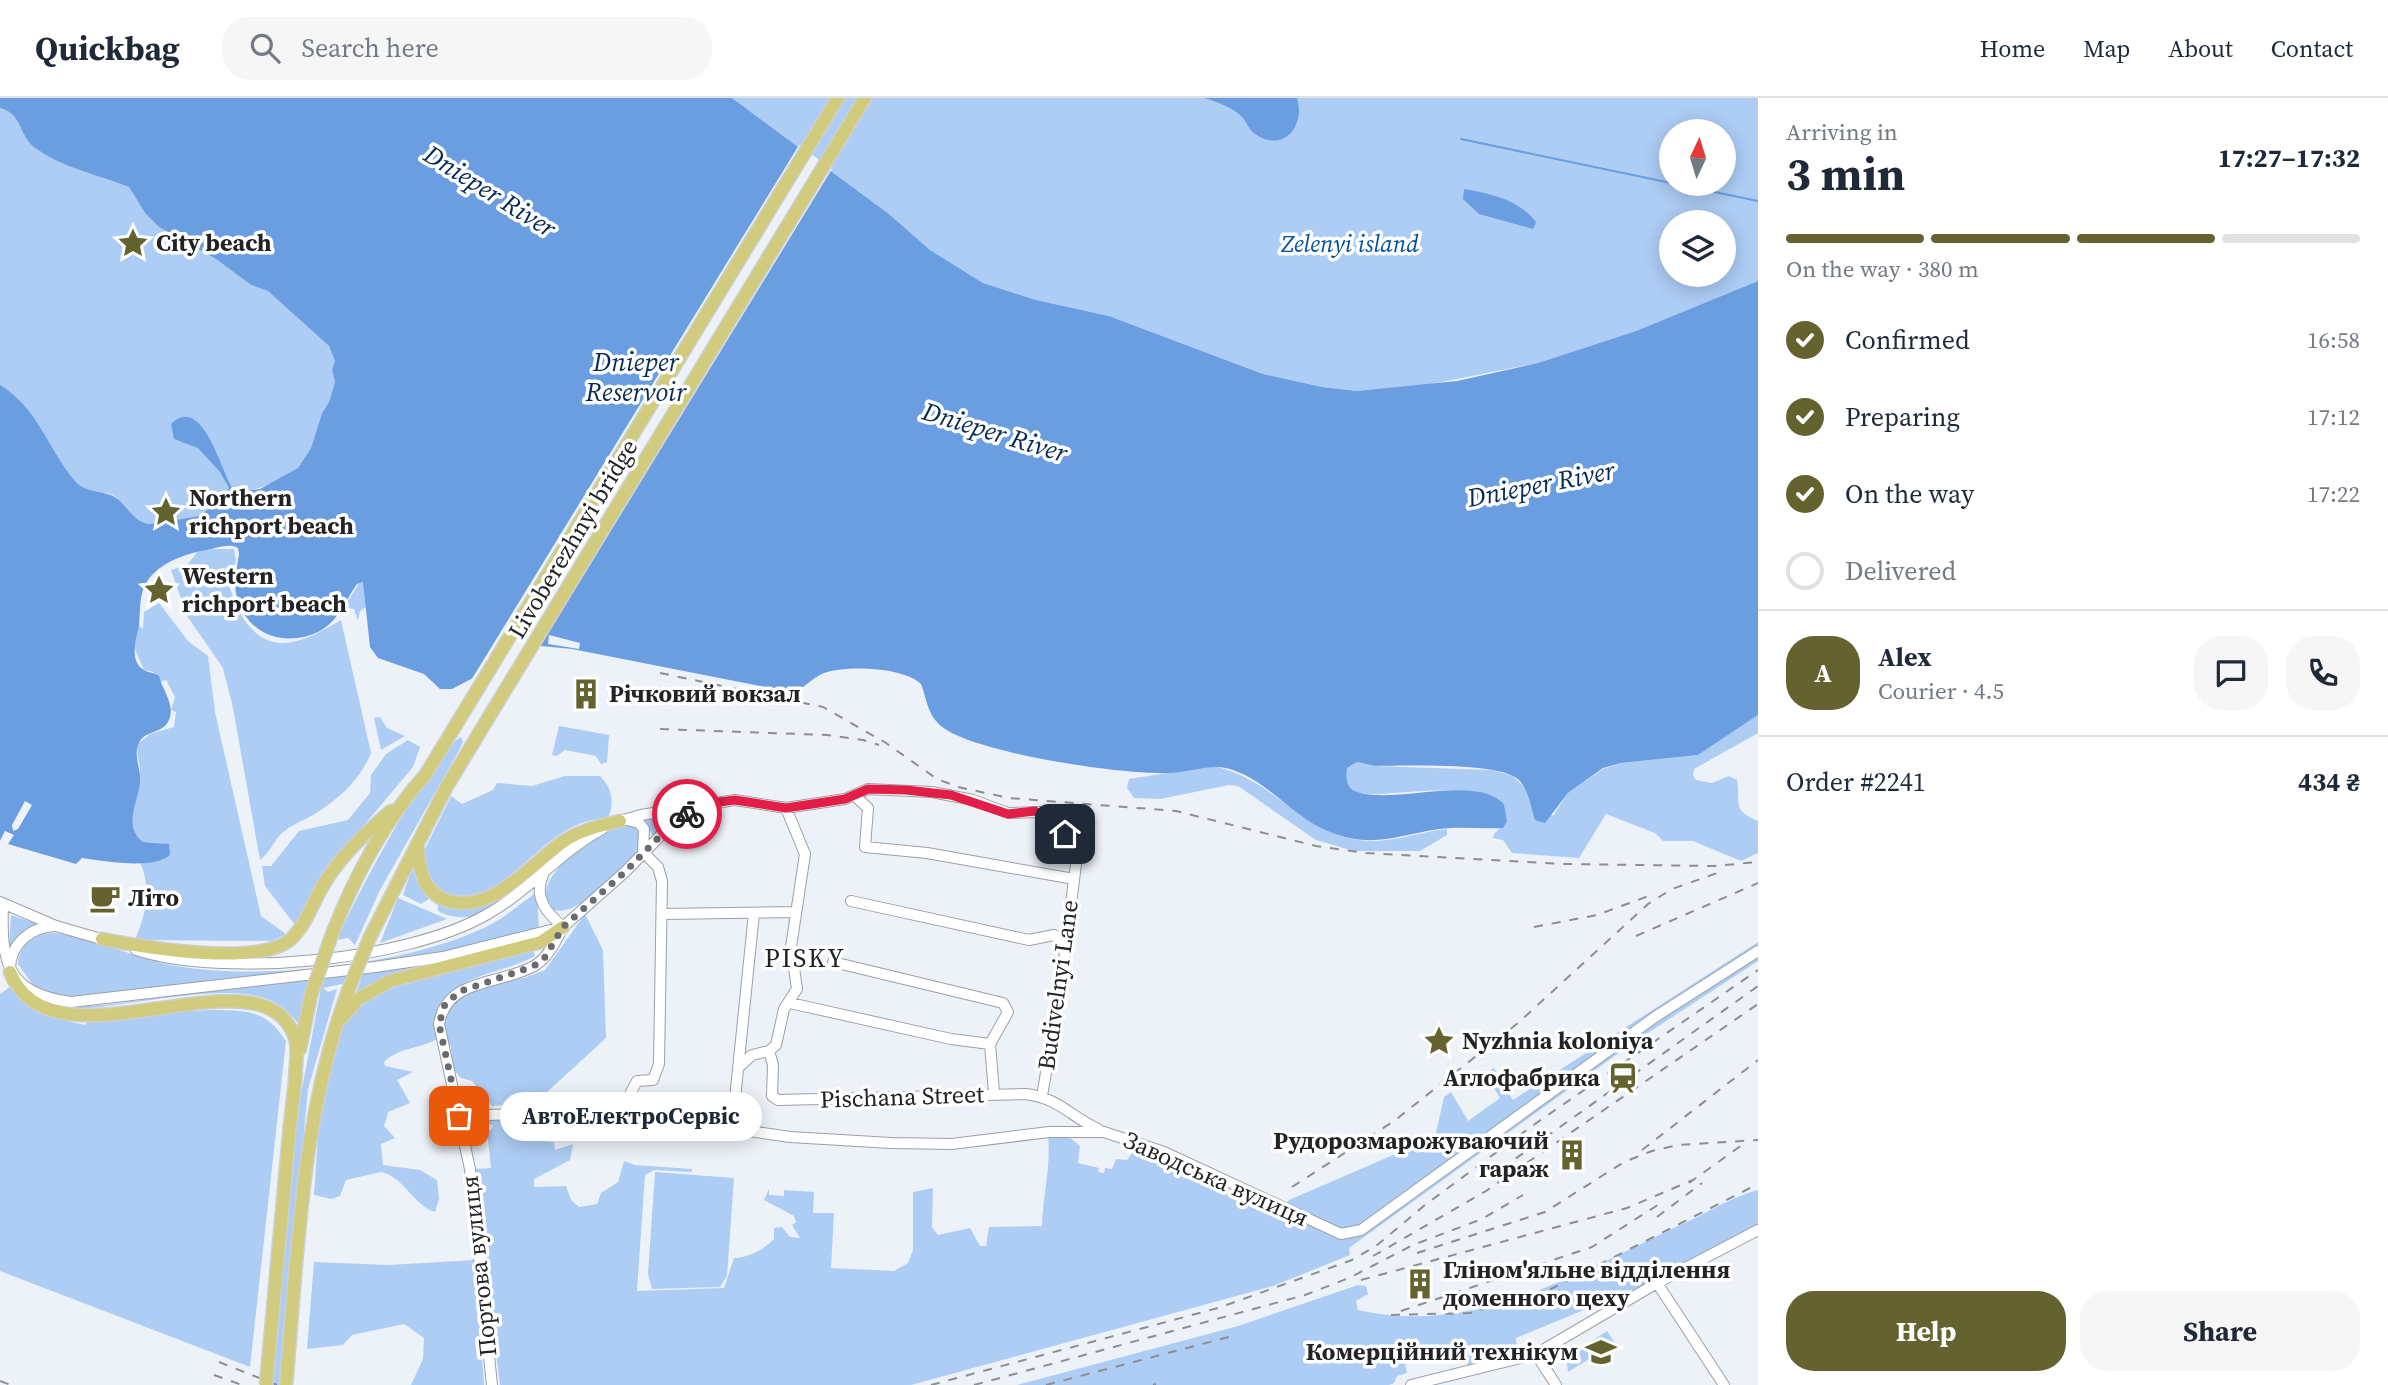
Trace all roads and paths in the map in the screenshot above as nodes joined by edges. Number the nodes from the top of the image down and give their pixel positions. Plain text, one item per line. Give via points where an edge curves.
1 (838, 98) edge
2 (863, 103) edge
3 (854, 795) junction
4 (404, 799) junction
5 (704, 804) junction
6 (786, 808) junction
7 (620, 821) junction
8 (417, 842) junction
9 (643, 852) junction
10 (543, 875) junction
11 (1073, 879) junction
12 (851, 901) dead end
13 (1, 903) edge
14 (795, 912) junction
15 (754, 913) junction
16 (662, 914) junction
17 (56, 926) junction
18 (563, 927) junction
19 (102, 939) junction
20 (1066, 940) junction
21 (1758, 951) edge
22 (833, 962) dead end
23 (10, 972) junction
24 (790, 1003) junction
25 (330, 1040) junction
26 (990, 1044) junction
27 (769, 1051) junction
28 (740, 1066) junction
29 (295, 1081) junction
30 (994, 1093) junction
31 (1042, 1096) junction
32 (459, 1116) junction
33 (629, 1116) junction
34 (732, 1128) junction
35 (1104, 1132) junction
36 (1758, 1230) edge
37 (1657, 1283) junction
38 (1536, 1354) junction
39 (266, 1385) edge
40 (286, 1385) edge
41 (492, 1385) edge
42 (1411, 1385) edge
43 (1556, 1385) edge
44 (1724, 1385) edge

1 - 4 main road, Livoberezhnyi bridge via 426,774
2 - 8 main road, Livoberezhnyi bridge
3 - 6 street, Budivelnyi Lane
3 - 11 street via 868,808 865,847
3 - 11 street, Budivelnyi Lane via 868,789 932,792 973,800 1008,814 1039,812 1059,826 1074,851
4 - 19 main road via 370,829 326,880 298,931 279,947 190,952
4 - 29 main road, bridge via 374,845 331,937 311,995
5 - 6 street, Budivelnyi Lane via 735,800
5 - 7 street, Budivelnyi Lane
5 - 9 street via 670,826
6 - 14 street via 805,854
7 - 8 main road via 576,834 504,889 470,902 443,899 427,886
7 - 9 street via 639,823 644,829
7 - 10 street, Budivelnyi Lane via 584,840
8 - 25 main road, Livoberezhnyi bridge, bridge via 370,937
9 - 16 street via 662,874
9 - 18 street
10 - 18 street via 539,888 544,907
10 - 19 street, Budivelnyi Lane via 470,923 380,949 290,961 211,963 145,953
11 - 20 street, Budivelnyi Lane
12 - 20 street via 1029,940 1054,934
13 - 17 street, Budivelnyi Lane
13 - 23 street via 3,946
14 - 15 street
14 - 24 street via 791,947 798,982
15 - 16 street
15 - 28 street
16 - 33 street via 657,1073 653,1080 634,1083
17 - 19 street, Budivelnyi Lane
17 - 23 street via 19,942
18 - 23 street via 443,957 71,1002 35,993
18 - 25 main road via 541,942 379,987 349,1008
18 - 32 street, Портова вулиця via 534,966 461,991 445,1004 439,1024
20 - 31 street, Budivelnyi Lane
21 - 35 street, Заводська вулиця via 1655,1017 1361,1230 1341,1234 1164,1152
22 - 26 street via 1000,1001 1008,1006 1008,1012
23 - 29 main road via 27,999 44,1009 73,1015 231,1001 267,1008 282,1018 296,1040
24 - 26 street
24 - 27 street via 784,1009 776,1045
25 - 40 main road via 311,1128
26 - 30 street
27 - 28 street via 752,1055
27 - 30 street, Pischana Street via 772,1096 778,1100
28 - 34 street
29 - 39 main road, bridge
30 - 31 street, Pischana Street
31 - 35 street, Pischana Street
32 - 33 street, Заводська вулиця via 549,1111
32 - 41 street, Портова вулиця via 478,1223
33 - 34 street, Заводська вулиця
34 - 35 street, Заводська вулиця via 851,1141 952,1144 1057,1131
36 - 37 street
37 - 38 street
37 - 44 street
38 - 42 street
38 - 43 street

